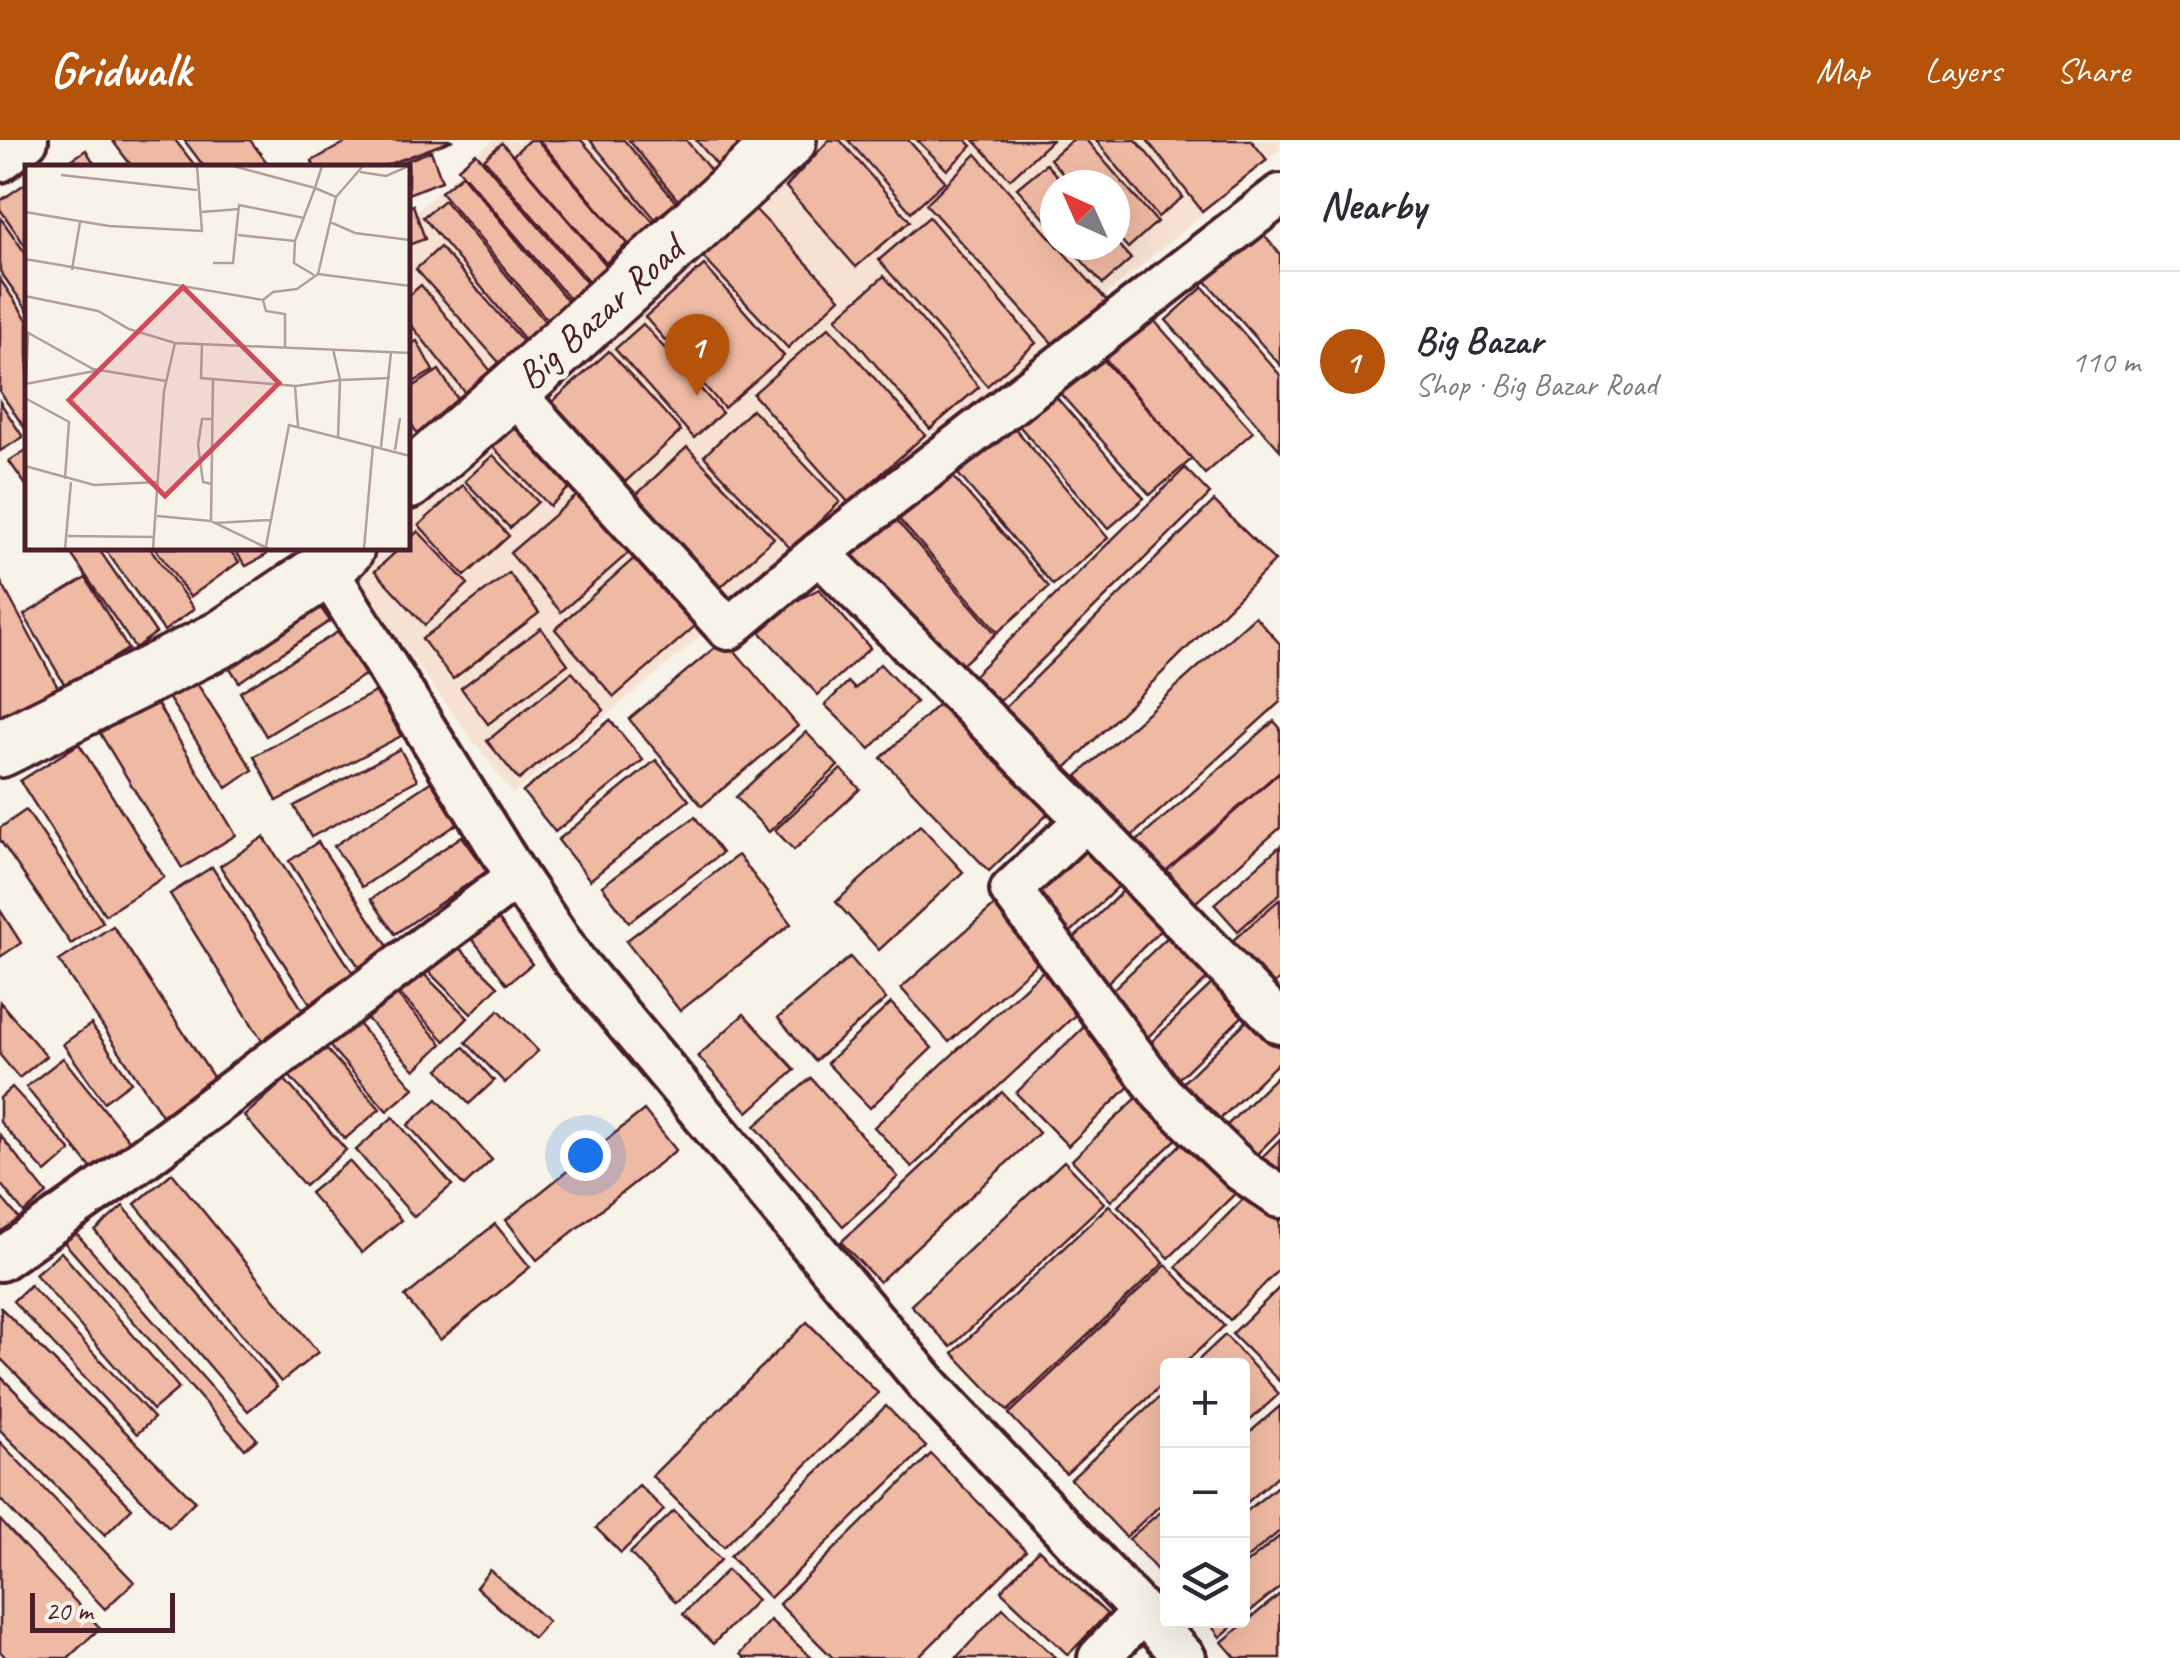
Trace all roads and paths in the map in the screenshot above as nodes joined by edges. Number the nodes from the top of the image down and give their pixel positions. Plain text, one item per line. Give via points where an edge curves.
1 (27, 140) edge
2 (788, 140) edge
3 (0, 161) edge
4 (1280, 195) edge
5 (512, 391) junction
6 (410, 479) edge
7 (819, 553) junction
8 (336, 558) edge
9 (0, 749) edge
10 (1086, 820) junction
11 (517, 878) junction
12 (1280, 1023) edge
13 (1280, 1197) edge
14 (0, 1260) edge
15 (1142, 1612) junction
16 (1099, 1658) edge
17 (1185, 1658) edge

1 - 3 street
2 - 5 street, Big Bazar Road
4 - 7 street
5 - 6 street, Big Bazar Road
5 - 7 street via 728,629
7 - 10 street
8 - 9 street via 224,638
8 - 11 street
10 - 12 street
10 - 13 street via 1011,890 1162,1094
11 - 14 street
11 - 15 street via 572,958 929,1386
15 - 16 street
15 - 17 street

